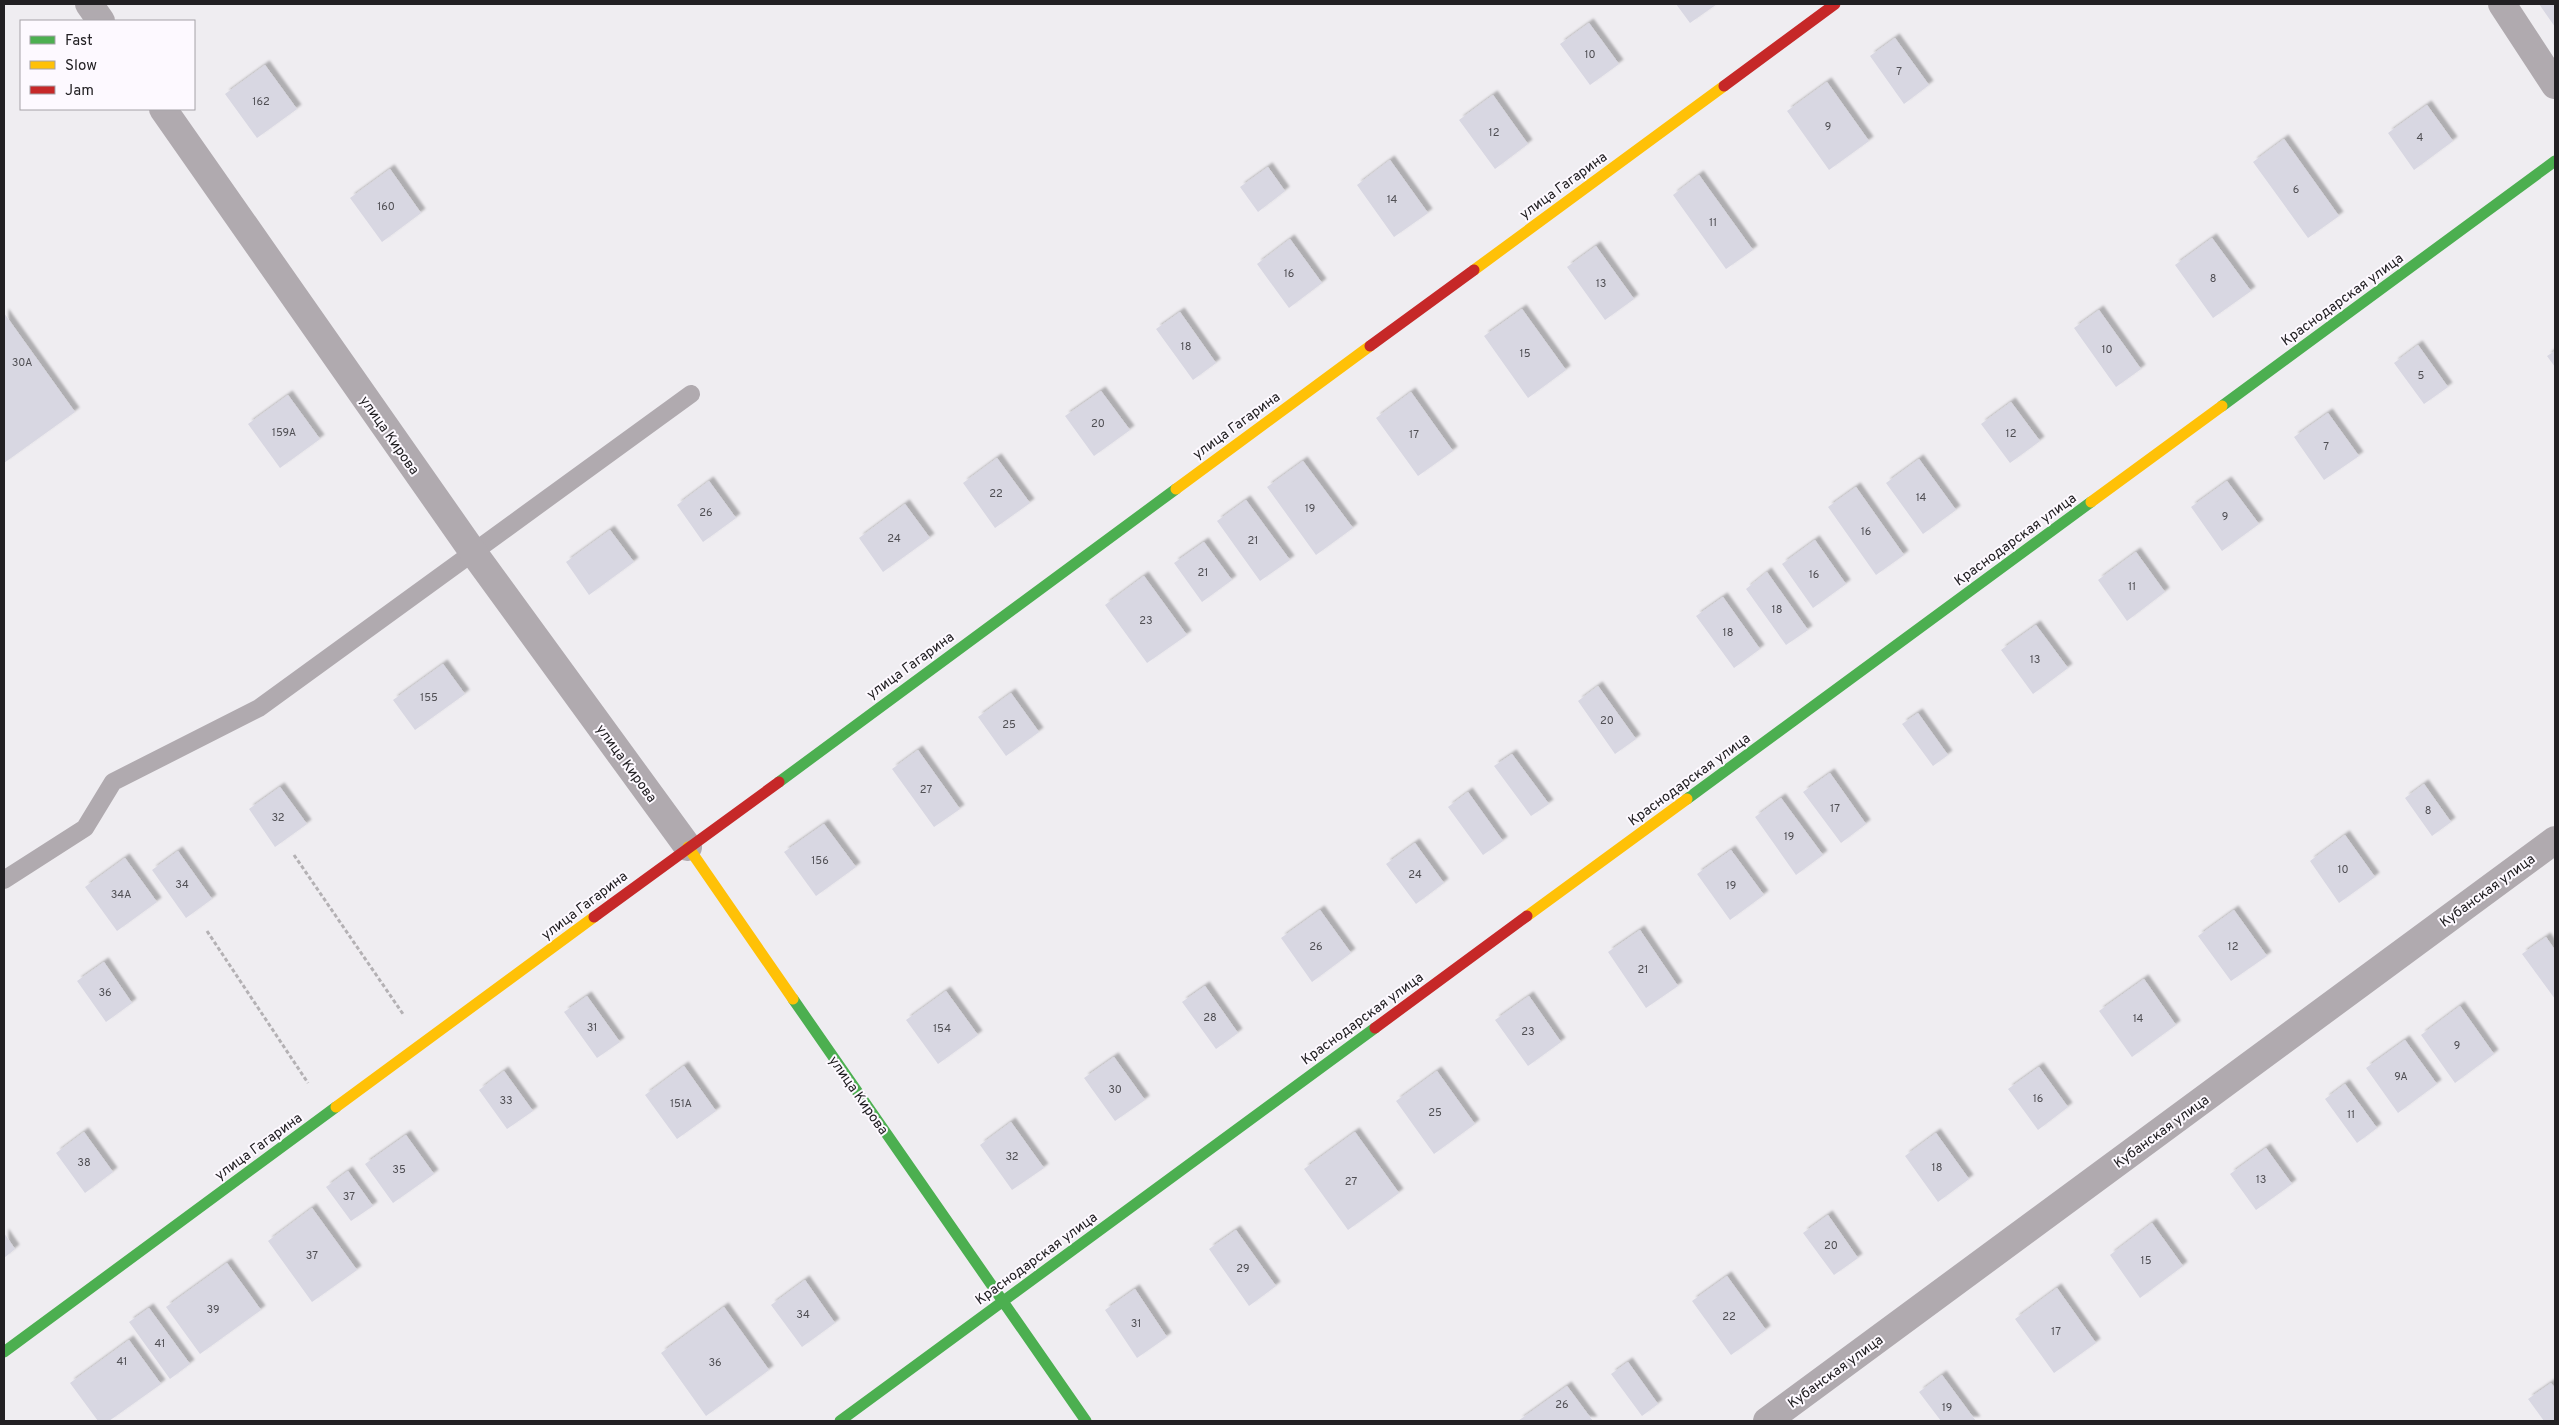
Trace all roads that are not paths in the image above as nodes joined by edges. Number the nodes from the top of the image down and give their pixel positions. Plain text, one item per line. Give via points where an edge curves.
1 (89, 4) edge
2 (1835, 4) edge
3 (2502, 4) edge
4 (100, 20) edge
5 (2555, 85) edge
6 (164, 110) edge
7 (2555, 161) edge
8 (691, 394) dead end
9 (473, 552) junction
10 (2555, 840) edge
11 (688, 847) junction
12 (4, 880) edge
13 (1002, 1302) junction
14 (4, 1352) edge
15 (840, 1421) edge
16 (1086, 1421) edge
17 (1767, 1421) edge

1 - 4 street
2 - 11 street, улица Гагарина
3 - 5 street
6 - 9 street, улица Кирова
7 - 13 street, Краснодарская улица
8 - 9 lane
9 - 11 street, улица Кирова
9 - 12 lane via 259,708 113,782 85,828
10 - 17 street, Кубанская улица
11 - 13 street, улица Кирова
11 - 14 street, улица Гагарина
13 - 15 street, Краснодарская улица
13 - 16 street, улица Кирова

